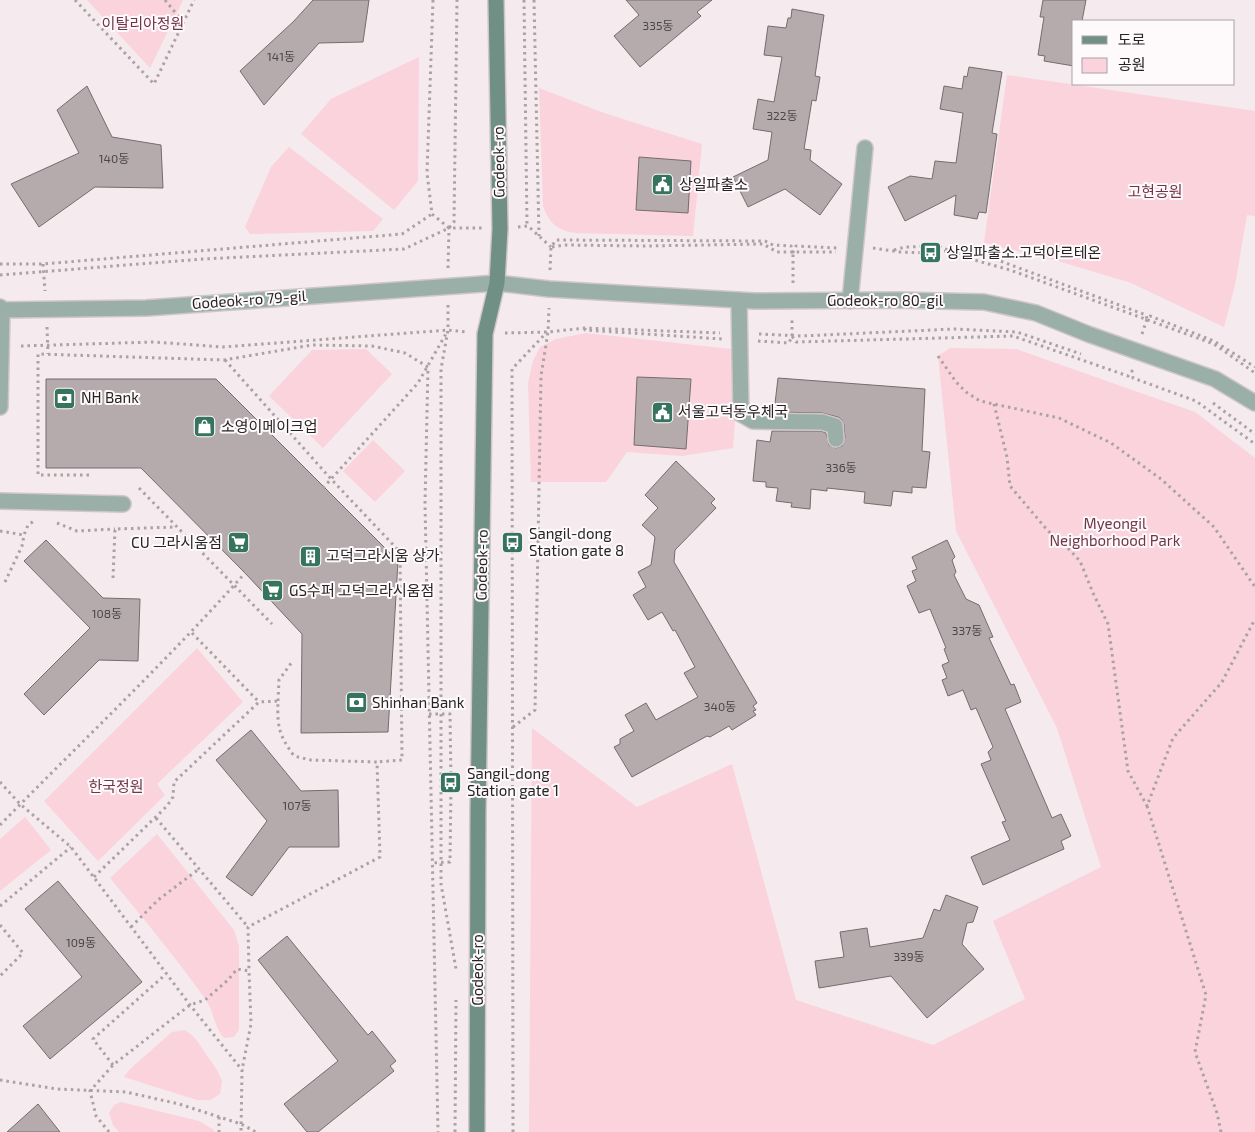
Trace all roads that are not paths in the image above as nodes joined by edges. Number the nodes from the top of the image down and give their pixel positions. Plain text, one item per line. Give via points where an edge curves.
1 (496, 0) edge
2 (865, 148) dead end
3 (497, 283) junction
4 (739, 300) junction
5 (850, 301) junction
6 (1, 309) edge
7 (1255, 403) edge
8 (0, 407) edge
9 (836, 439) dead end
10 (0, 501) edge
11 (123, 504) dead end
12 (477, 1132) edge

1 - 3 main road, Godeok-ro via 500,229
2 - 5 street
3 - 4 street, Godeok-ro 80-gil
3 - 6 street, Godeok-ro 79-gil via 146,308
3 - 12 main road, Godeok-ro via 486,334
4 - 5 street, Godeok-ro 80-gil
4 - 9 street via 741,414 753,421 822,422 835,426
5 - 7 street, Godeok-ro 80-gil via 984,302 1036,313 1215,379
6 - 8 street
10 - 11 street

